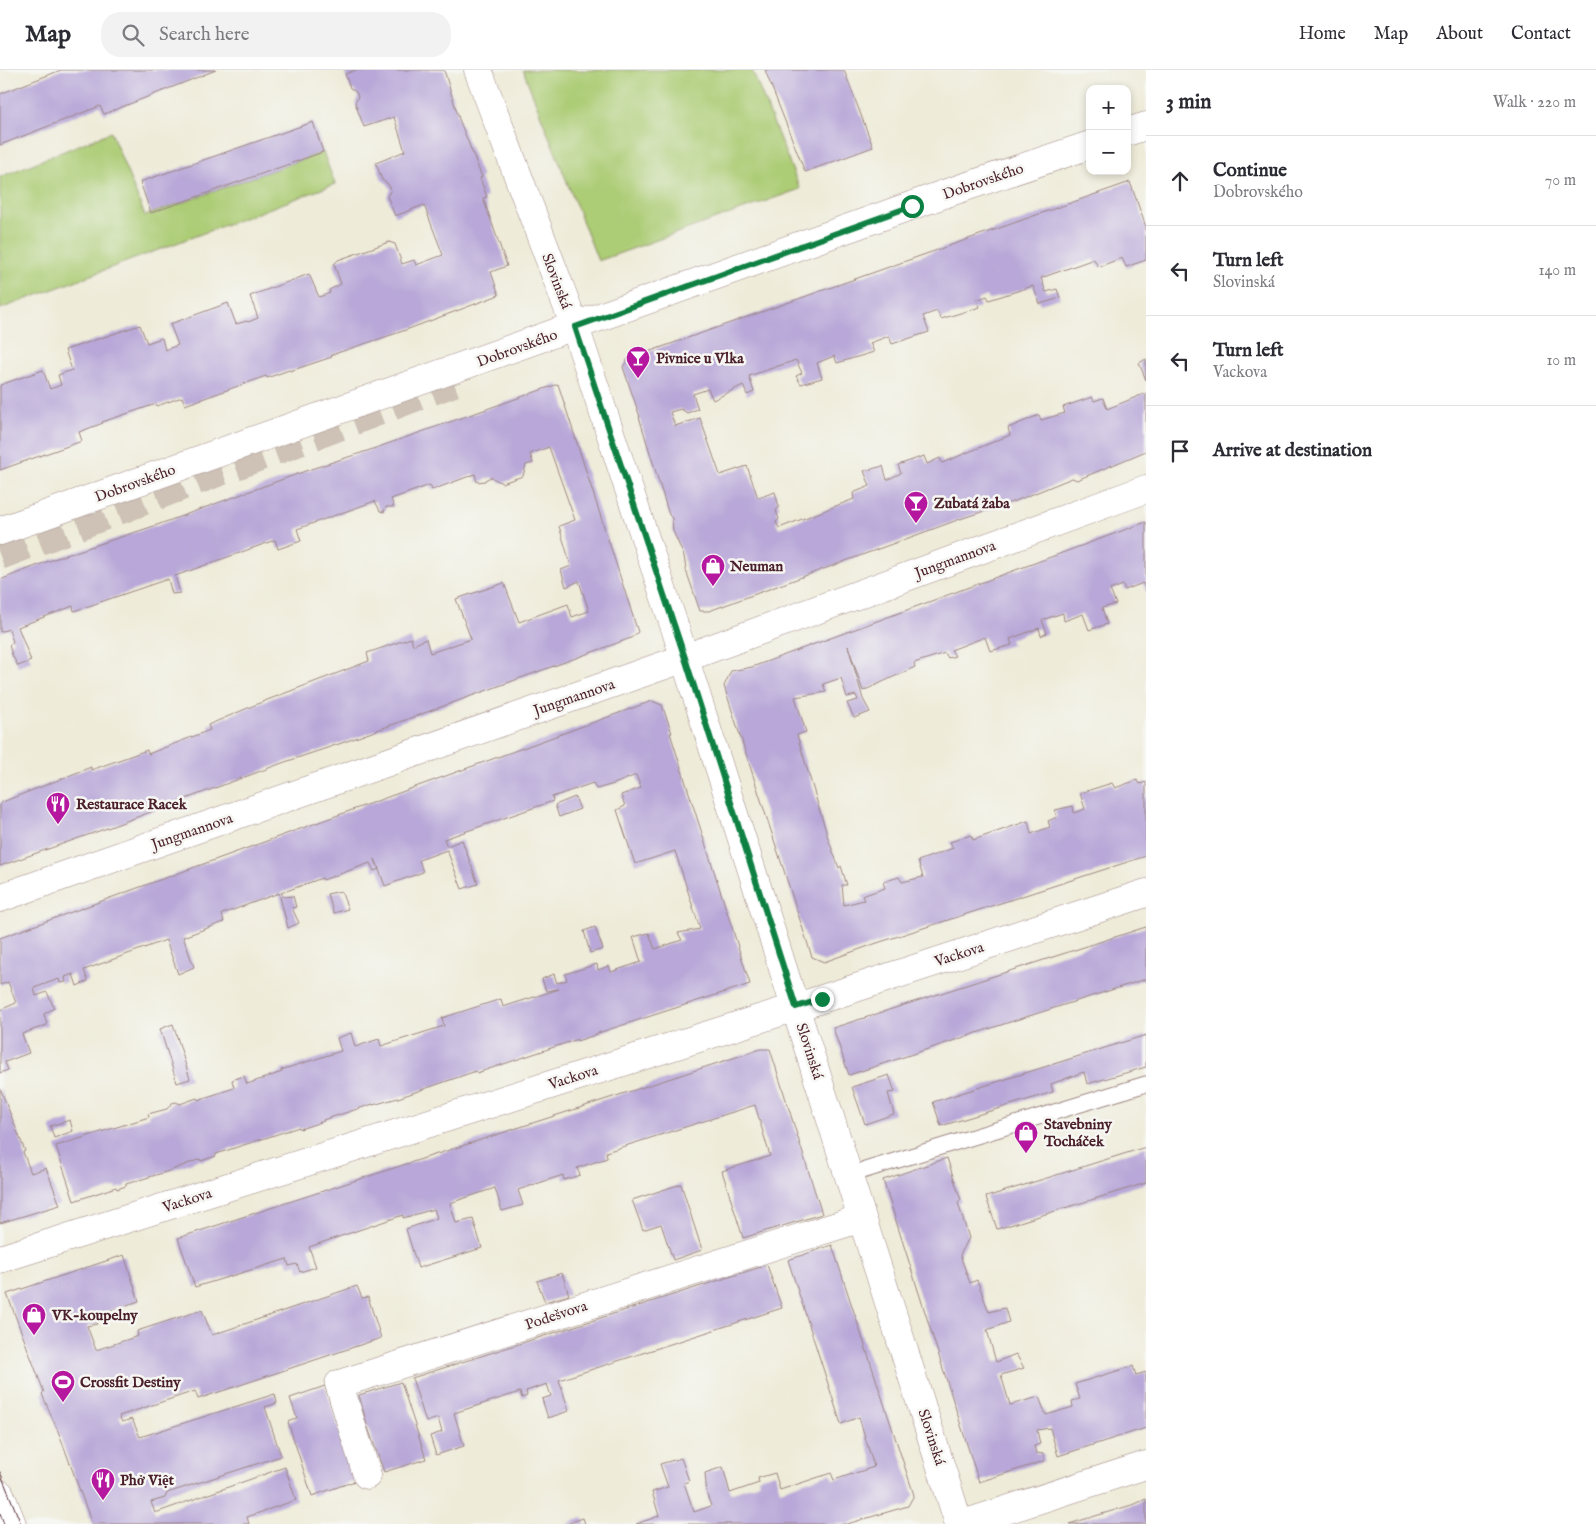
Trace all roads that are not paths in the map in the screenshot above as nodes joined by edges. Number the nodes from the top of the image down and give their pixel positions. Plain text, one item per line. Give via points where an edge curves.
1 (478, 70) edge
2 (1146, 126) edge
3 (1131, 131) edge
4 (1086, 146) edge
5 (575, 327) junction
6 (1146, 489) edge
7 (0, 531) edge
8 (685, 658) junction
9 (1146, 893) edge
10 (0, 898) edge
11 (796, 1007) junction
12 (1146, 1084) edge
13 (849, 1174) junction
14 (862, 1218) junction
15 (0, 1259) edge
16 (1146, 1465) edge
17 (367, 1475) dead end
18 (0, 1494) edge
19 (12, 1524) edge
20 (959, 1524) edge
21 (963, 1524) edge

1 - 5 street, Slovinská
2 - 3 street
4 - 5 street, Dobrovského
5 - 7 street, Dobrovského
5 - 8 street, Slovinská
6 - 8 street, Jungmannova
8 - 10 street, Jungmannova
8 - 11 street, Slovinská
9 - 11 street, Vackova
11 - 13 street, Slovinská
11 - 15 street, Vackova
12 - 13 lane
13 - 14 street, Slovinská
14 - 17 street, Podešvova via 339,1384
14 - 20 street, Slovinská
16 - 21 street
18 - 19 street

